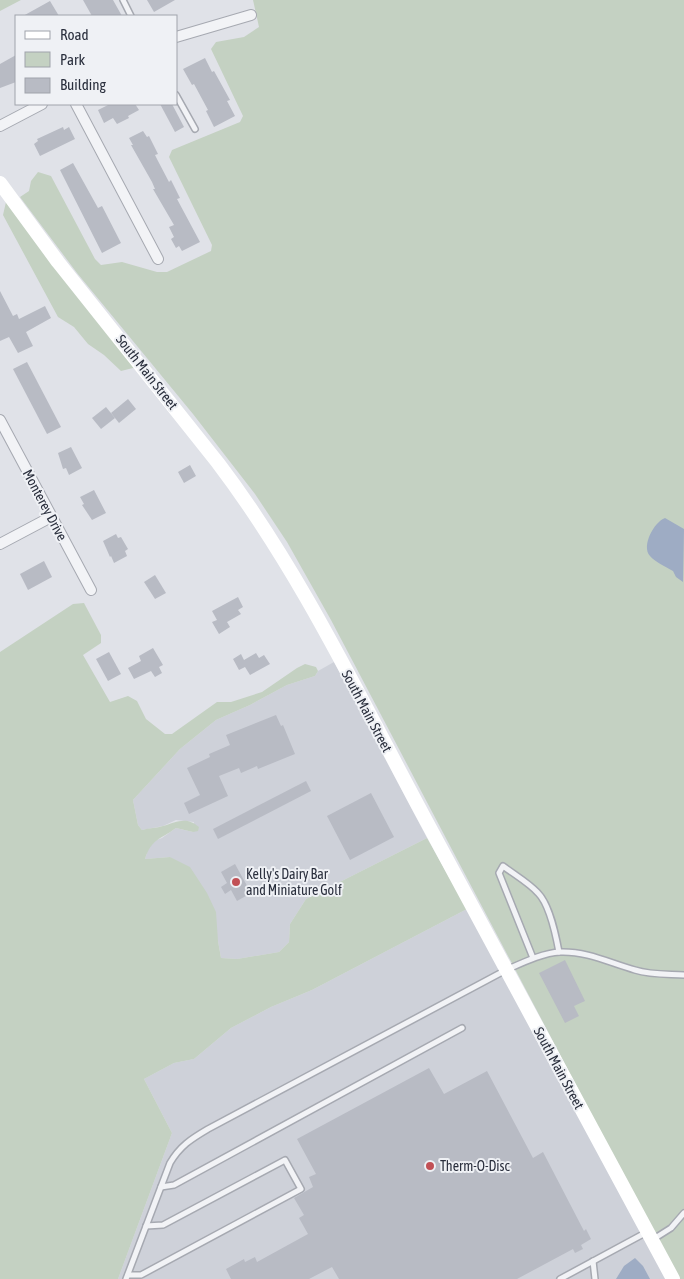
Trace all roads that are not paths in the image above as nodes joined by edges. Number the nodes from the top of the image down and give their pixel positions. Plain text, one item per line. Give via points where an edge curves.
1 (123, 0) edge
2 (130, 15) edge
3 (251, 15) dead end
4 (178, 36) edge
5 (178, 98) edge
6 (40, 105) edge
7 (77, 105) edge
8 (0, 126) edge
9 (196, 129) dead end
10 (0, 183) edge
11 (158, 260) dead end
12 (0, 420) edge
13 (52, 517) junction
14 (0, 544) edge
15 (91, 590) dead end
16 (560, 952) junction
17 (533, 958) junction
18 (506, 970) junction
19 (684, 975) edge
20 (462, 1028) dead end
21 (161, 1187) junction
22 (684, 1214) edge
23 (146, 1226) junction
24 (650, 1236) junction
25 (593, 1261) junction
26 (127, 1277) edge
27 (560, 1279) edge
28 (595, 1279) edge
29 (673, 1279) edge

1 - 2 lane
3 - 4 street
5 - 9 lane
6 - 8 street
7 - 11 street
10 - 18 street, South Main Street via 58,262 224,470 270,536 339,657
12 - 13 street, Monterey Drive
13 - 14 street
13 - 15 street, Monterey Drive
16 - 17 lane
16 - 17 lane via 545,902 539,893 503,866 499,873
16 - 19 lane via 595,956 650,974
17 - 18 lane
18 - 21 lane via 191,1139 178,1150
18 - 24 street, South Main Street
20 - 21 lane via 174,1185
21 - 23 lane
22 - 24 lane via 671,1228
23 - 26 lane
23 - 26 lane via 163,1225 285,1160 301,1188 142,1275
24 - 25 lane
24 - 29 street, South Main Street
25 - 27 lane
25 - 28 lane

